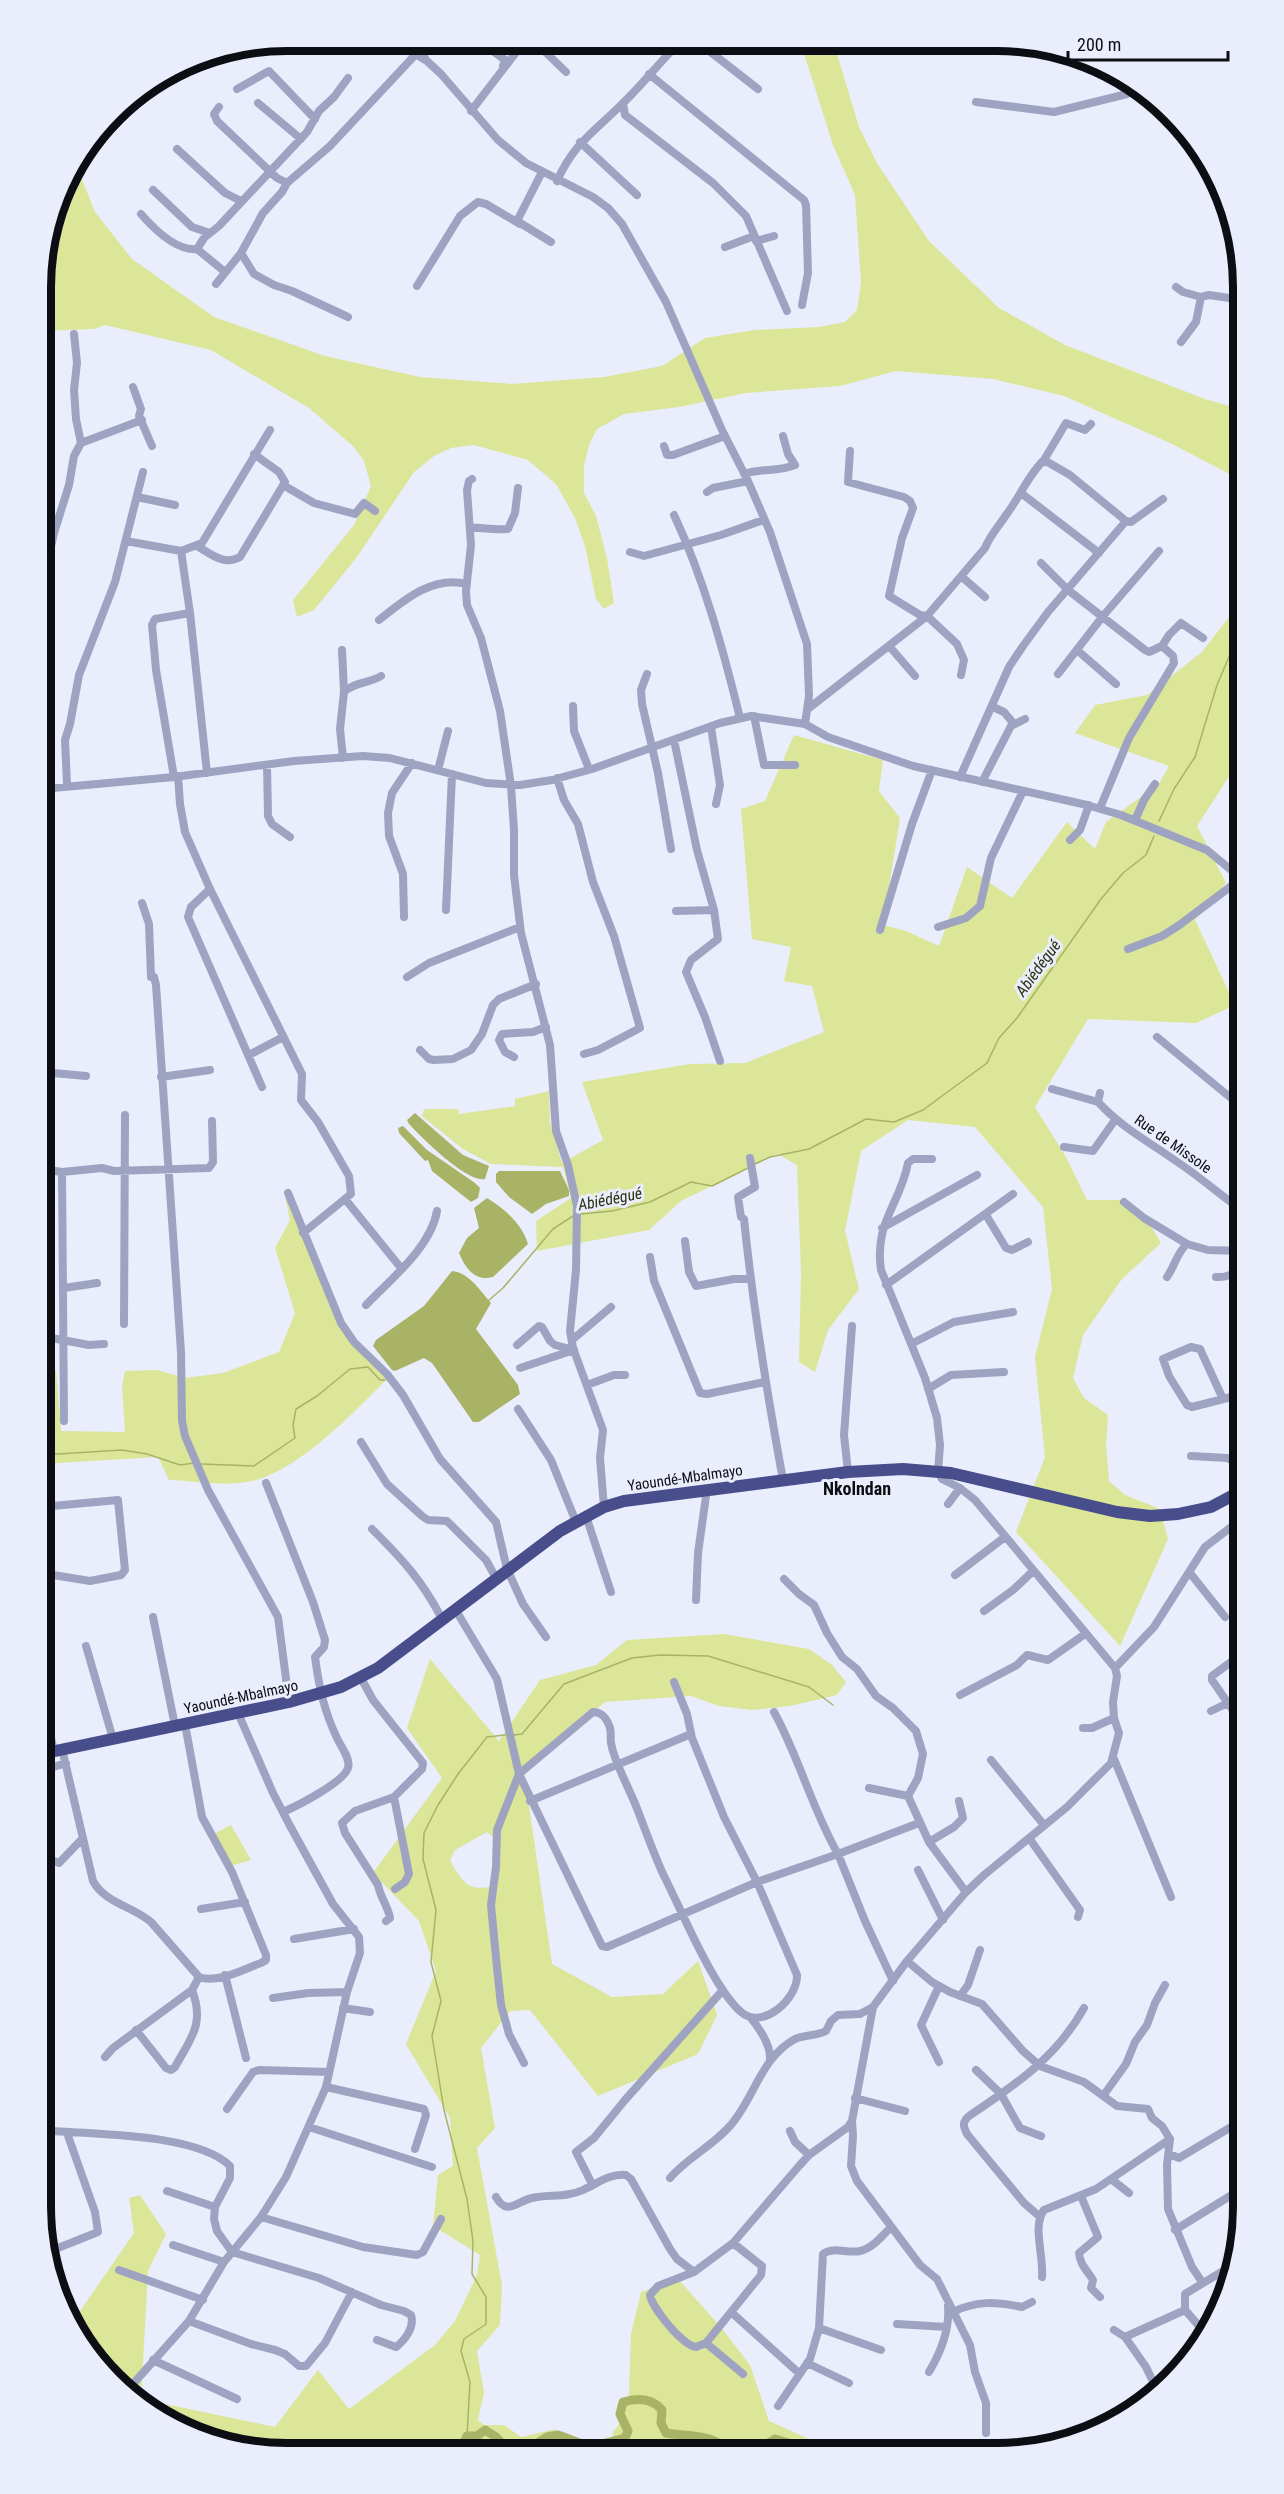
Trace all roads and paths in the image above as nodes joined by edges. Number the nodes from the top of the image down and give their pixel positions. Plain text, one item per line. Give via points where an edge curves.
1 (407, 51) edge
2 (420, 51) edge
3 (493, 51) edge
4 (516, 51) edge
5 (544, 51) edge
6 (671, 51) edge
7 (709, 51) edge
8 (416, 54) junction
9 (427, 61) junction
10 (503, 67) junction
11 (566, 72) dead end
12 (649, 74) junction
13 (348, 78) dead end
14 (237, 89) dead end
15 (758, 89) dead end
16 (1130, 92) edge
17 (975, 102) dead end
18 (258, 103) dead end
19 (623, 103) junction
20 (219, 107) dead end
21 (471, 111) junction
22 (315, 119) junction
23 (301, 139) junction
24 (580, 142) junction
25 (177, 148) dead end
26 (270, 172) junction
27 (542, 172) junction
28 (557, 181) junction
29 (287, 183) junction
30 (153, 190) dead end
31 (637, 195) dead end
32 (242, 201) junction
33 (141, 214) dead end
34 (520, 224) junction
35 (210, 234) junction
36 (774, 236) dead end
37 (755, 238) junction
38 (551, 242) dead end
39 (725, 247) dead end
40 (198, 249) junction
41 (241, 253) junction
42 (225, 272) junction
43 (216, 284) dead end
44 (417, 286) dead end
45 (1176, 288) dead end
46 (1201, 297) junction
47 (1233, 298) edge
48 (802, 305) dead end
49 (787, 311) dead end
50 (348, 317) dead end
51 (74, 334) dead end
52 (1181, 342) dead end
53 (133, 387) dead end
54 (142, 420) junction
55 (1091, 424) dead end
56 (270, 430) dead end
57 (725, 436) junction
58 (783, 436) dead end
59 (81, 443) junction
60 (152, 446) dead end
61 (664, 446) dead end
62 (850, 451) dead end
63 (254, 454) junction
64 (1044, 460) junction
65 (143, 472) dead end
66 (746, 477) junction
67 (472, 479) dead end
68 (284, 485) junction
69 (518, 488) dead end
70 (707, 492) dead end
71 (1021, 494) junction
72 (137, 497) junction
73 (1163, 499) dead end
74 (175, 505) dead end
75 (375, 511) dead end
76 (674, 515) dead end
77 (763, 520) junction
78 (1126, 521) junction
79 (470, 527) junction
80 (51, 532) edge
81 (54, 533) junction
82 (126, 541) junction
83 (686, 544) junction
84 (51, 546) edge
85 (197, 546) junction
86 (181, 551) junction
87 (1159, 551) dead end
88 (630, 552) dead end
89 (1099, 553) junction
90 (1041, 563) dead end
91 (962, 577) junction
92 (466, 584) junction
93 (1068, 590) junction
94 (985, 597) dead end
95 (190, 613) junction
96 (927, 616) junction
97 (1103, 616) junction
98 (379, 620) dead end
99 (1203, 638) dead end
100 (1162, 646) junction
101 (890, 647) junction
102 (342, 650) dead end
103 (1077, 651) junction
104 (647, 674) dead end
105 (1058, 674) dead end
106 (961, 675) dead end
107 (381, 676) dead end
108 (915, 676) dead end
109 (1116, 684) dead end
110 (344, 692) junction
111 (573, 706) dead end
112 (993, 707) junction
113 (809, 708) junction
114 (754, 716) junction
115 (740, 718) junction
116 (1025, 718) dead end
117 (805, 724) junction
118 (1014, 724) junction
119 (711, 727) junction
120 (448, 731) dead end
121 (674, 740) junction
122 (652, 747) junction
123 (342, 758) junction
124 (412, 764) junction
125 (267, 765) junction
126 (795, 765) dead end
127 (590, 769) junction
128 (438, 770) junction
129 (932, 771) junction
130 (207, 773) junction
131 (452, 774) junction
132 (176, 777) junction
133 (960, 777) junction
134 (557, 778) junction
135 (982, 782) junction
136 (1155, 784) dead end
137 (67, 785) junction
138 (511, 786) junction
139 (51, 788) edge
140 (1023, 791) junction
141 (716, 804) dead end
142 (1089, 805) junction
143 (1100, 808) junction
144 (1135, 820) junction
145 (290, 837) dead end
146 (1070, 840) dead end
147 (671, 849) dead end
148 (1233, 871) edge
149 (1233, 886) edge
150 (210, 889) junction
151 (142, 903) dead end
152 (446, 910) dead end
153 (714, 910) junction
154 (676, 911) dead end
155 (404, 917) dead end
156 (520, 927) junction
157 (938, 927) dead end
158 (880, 930) dead end
159 (1128, 949) dead end
160 (407, 977) dead end
161 (536, 984) junction
162 (546, 1027) junction
163 (283, 1037) junction
164 (1157, 1037) dead end
165 (420, 1050) dead end
166 (584, 1054) dead end
167 (249, 1055) junction
168 (514, 1057) dead end
169 (720, 1061) dead end
170 (210, 1070) dead end
171 (51, 1073) edge
172 (86, 1076) dead end
173 (161, 1077) junction
174 (262, 1087) dead end
175 (1052, 1089) dead end
176 (1100, 1093) dead end
177 (1233, 1100) edge
178 (1098, 1102) junction
179 (125, 1115) dead end
180 (1115, 1120) junction
181 (212, 1121) dead end
182 (1064, 1147) dead end
183 (750, 1158) dead end
184 (932, 1159) dead end
185 (168, 1169) junction
186 (51, 1170) edge
187 (125, 1171) junction
188 (62, 1172) junction
189 (977, 1175) dead end
190 (288, 1193) dead end
191 (1013, 1194) dead end
192 (345, 1199) junction
193 (1124, 1202) dead end
194 (1233, 1204) edge
195 (437, 1211) dead end
196 (986, 1215) junction
197 (882, 1228) junction
198 (303, 1233) junction
199 (684, 1241) dead end
200 (1028, 1242) dead end
201 (1187, 1244) junction
202 (1233, 1251) edge
203 (650, 1257) dead end
204 (401, 1268) junction
205 (1233, 1275) edge
206 (1167, 1277) dead end
207 (1216, 1277) dead end
208 (750, 1279) junction
209 (97, 1283) dead end
210 (886, 1285) junction
211 (64, 1288) junction
212 (366, 1305) dead end
213 (611, 1307) dead end
214 (1013, 1312) dead end
215 (124, 1324) dead end
216 (852, 1326) dead end
217 (51, 1338) edge
218 (572, 1340) junction
219 (64, 1341) junction
220 (104, 1344) dead end
221 (911, 1344) junction
222 (517, 1345) dead end
223 (574, 1350) junction
224 (520, 1368) dead end
225 (1004, 1372) dead end
226 (625, 1375) dead end
227 (765, 1382) junction
228 (587, 1385) junction
229 (928, 1389) junction
230 (1233, 1396) edge
231 (1223, 1399) junction
232 (518, 1409) dead end
233 (64, 1421) dead end
234 (361, 1443) dead end
235 (1191, 1456) dead end
236 (1233, 1461) edge
237 (848, 1472) junction
238 (938, 1472) junction
239 (783, 1480) junction
240 (266, 1483) dead end
241 (960, 1488) junction
242 (707, 1489) junction
243 (1233, 1495) edge
244 (948, 1504) dead end
245 (51, 1506) edge
246 (604, 1507) junction
247 (581, 1519) junction
248 (1233, 1526) edge
249 (372, 1529) dead end
250 (1005, 1537) junction
251 (507, 1569) junction
252 (1033, 1571) junction
253 (1190, 1574) junction
254 (51, 1575) edge
255 (955, 1575) dead end
256 (496, 1578) junction
257 (784, 1579) dead end
258 (611, 1592) dead end
259 (696, 1600) dead end
260 (455, 1609) junction
261 (984, 1611) dead end
262 (153, 1617) dead end
263 (1225, 1617) dead end
264 (442, 1619) junction
265 (1085, 1634) junction
266 (546, 1637) dead end
267 (86, 1646) dead end
268 (1233, 1660) edge
269 (1115, 1668) junction
270 (360, 1678) junction
271 (674, 1682) dead end
272 (320, 1695) junction
273 (960, 1695) dead end
274 (289, 1702) junction
275 (1228, 1703) junction
276 (1233, 1710) edge
277 (1211, 1711) dead end
278 (774, 1712) dead end
279 (237, 1713) junction
280 (1114, 1718) junction
281 (180, 1725) junction
282 (51, 1727) edge
283 (1083, 1728) dead end
284 (691, 1734) junction
285 (112, 1739) junction
286 (58, 1750) junction
287 (51, 1752) edge
288 (1113, 1759) junction
289 (991, 1760) dead end
290 (66, 1763) junction
291 (617, 1763) junction
292 (51, 1768) edge
293 (519, 1774) junction
294 (869, 1788) dead end
295 (908, 1796) junction
296 (394, 1797) junction
297 (530, 1801) junction
298 (959, 1801) dead end
299 (283, 1812) junction
300 (919, 1823) junction
301 (1044, 1825) junction
302 (83, 1838) junction
303 (1029, 1838) junction
304 (929, 1842) junction
305 (838, 1854) junction
306 (51, 1860) edge
307 (918, 1870) dead end
308 (757, 1882) junction
309 (395, 1889) dead end
310 (966, 1892) junction
311 (1171, 1897) dead end
312 (245, 1902) junction
313 (201, 1909) dead end
314 (683, 1913) junction
315 (1078, 1917) dead end
316 (943, 1920) junction
317 (386, 1921) dead end
318 (354, 1929) junction
319 (294, 1939) dead end
320 (980, 1950) dead end
321 (907, 1961) junction
322 (225, 1976) junction
323 (199, 1977) junction
324 (893, 1981) junction
325 (1165, 1985) dead end
326 (939, 1986) junction
327 (192, 1990) junction
328 (723, 1990) junction
329 (347, 1992) junction
330 (960, 1996) junction
331 (273, 1998) dead end
332 (873, 2007) junction
333 (344, 2008) junction
334 (1084, 2008) dead end
335 (370, 2012) dead end
336 (750, 2017) junction
337 (136, 2031) junction
338 (105, 2057) dead end
339 (246, 2058) dead end
340 (770, 2060) junction
341 (939, 2062) dead end
342 (524, 2063) dead end
343 (1040, 2066) junction
344 (976, 2070) dead end
345 (329, 2072) junction
346 (326, 2087) junction
347 (1001, 2094) junction
348 (1102, 2096) junction
349 (855, 2098) junction
350 (227, 2109) dead end
351 (905, 2111) dead end
352 (852, 2121) junction
353 (1233, 2126) edge
354 (309, 2127) junction
355 (51, 2131) edge
356 (790, 2131) dead end
357 (67, 2133) junction
358 (1041, 2136) dead end
359 (1170, 2139) junction
360 (415, 2149) dead end
361 (1169, 2154) junction
362 (810, 2155) junction
363 (432, 2167) dead end
364 (670, 2178) dead end
365 (1111, 2179) junction
366 (592, 2184) junction
367 (167, 2192) dead end
368 (1130, 2193) dead end
369 (1233, 2194) edge
370 (1081, 2196) junction
371 (496, 2197) dead end
372 (214, 2207) junction
373 (1039, 2216) junction
374 (261, 2217) junction
375 (441, 2219) dead end
376 (891, 2227) junction
377 (1175, 2230) junction
378 (733, 2243) junction
379 (173, 2245) dead end
380 (55, 2249) edge
381 (232, 2252) junction
382 (224, 2262) junction
383 (1224, 2270) edge
384 (119, 2271) dead end
385 (694, 2272) junction
386 (1042, 2277) dead end
387 (1202, 2282) junction
388 (352, 2292) junction
389 (1100, 2298) dead end
390 (203, 2300) junction
391 (947, 2302) junction
392 (1032, 2302) dead end
393 (1185, 2310) junction
394 (731, 2312) junction
395 (953, 2312) junction
396 (189, 2321) junction
397 (897, 2324) dead end
398 (946, 2327) junction
399 (1200, 2327) edge
400 (819, 2328) junction
401 (1114, 2330) dead end
402 (1125, 2337) junction
403 (377, 2340) dead end
404 (706, 2343) junction
405 (881, 2350) dead end
406 (153, 2360) junction
407 (807, 2363) junction
408 (929, 2372) dead end
409 (743, 2374) dead end
410 (800, 2374) junction
411 (849, 2383) dead end
412 (1154, 2383) edge
413 (132, 2384) edge
414 (237, 2399) dead end
415 (778, 2406) dead end
416 (986, 2433) dead end

1 - 8 street
2 - 9 street
3 - 10 street via 505,60
4 - 10 street
5 - 11 street
6 - 12 street
7 - 15 street
8 - 9 street
8 - 29 street via 330,146
9 - 21 street
10 - 21 street
12 - 19 street
12 - 48 street via 804,200 808,273
13 - 22 street
14 - 22 street via 269,71
16 - 17 street via 1054,112
18 - 23 street
19 - 24 street
19 - 37 street via 625,115 741,209
20 - 26 street via 214,114 217,121
21 - 27 street via 498,140
22 - 23 street
23 - 26 street
24 - 28 street
24 - 31 street
25 - 32 street via 225,193
26 - 29 street
26 - 32 street
27 - 28 street
27 - 34 street via 518,218
28 - 57 street via 593,197 622,224 666,302
29 - 41 street via 263,213
30 - 35 street via 184,221
32 - 35 street
33 - 40 street via 171,240 188,249
34 - 38 street
34 - 44 street via 478,202 460,216
35 - 40 street
36 - 37 street
37 - 39 street
37 - 49 street
40 - 42 street
41 - 42 street
41 - 50 street via 255,274
42 - 43 street
45 - 46 street
46 - 47 street
46 - 52 street via 1196,322
51 - 59 street via 74,390
53 - 54 street
54 - 59 street
54 - 60 street
55 - 64 street via 1085,430 1066,423
56 - 63 street
57 - 61 street via 673,455 667,455
57 - 66 street
58 - 66 street via 795,465
59 - 81 street
62 - 96 street via 848,482 910,501 913,508 889,596
63 - 68 street via 283,476
63 - 85 street via 230,500
64 - 71 street
64 - 78 street via 1070,475
65 - 72 street
66 - 70 street
66 - 77 street
67 - 79 street via 467,490
68 - 75 street via 314,503 355,514 364,503
68 - 85 street via 240,558 218,558
69 - 79 street via 515,513 507,529
71 - 89 street
71 - 91 street
72 - 74 street
72 - 82 street
73 - 78 street via 1131,522
76 - 83 street
77 - 83 street
77 - 113 street via 807,644
78 - 89 street
79 - 92 street via 471,557
80 - 81 street
81 - 84 street
82 - 86 street
82 - 137 street via 115,582 79,675 65,740
83 - 88 street via 644,556
83 - 115 street via 714,620
85 - 86 street
86 - 95 street
87 - 97 street
89 - 93 street
90 - 93 street
91 - 94 street
91 - 96 street
92 - 98 street via 436,583
92 - 138 street via 467,604 500,711
93 - 97 street
93 - 112 street via 1009,667
95 - 130 street
95 - 132 street via 155,620 152,625 156,670
96 - 101 street
96 - 106 street via 963,654
97 - 100 street via 1144,650 1149,652
97 - 103 street
99 - 100 street via 1181,623
100 - 143 street via 1173,656 1173,663 1129,738
101 - 108 street
101 - 113 street
102 - 110 street
103 - 105 street
103 - 109 street
104 - 122 street via 641,697
107 - 110 street
110 - 123 street via 340,721
111 - 127 street via 574,731
112 - 118 street via 1004,712
112 - 133 street
113 - 117 street
114 - 115 street
114 - 117 street
114 - 126 street via 764,765
115 - 119 street
116 - 118 street
117 - 129 street via 828,737
118 - 135 street
119 - 121 street
119 - 141 street via 720,785
120 - 128 street
121 - 122 street
121 - 153 street
122 - 127 street
122 - 147 street
123 - 124 street via 390,758
123 - 125 street
124 - 128 street
124 - 155 street via 389,803 389,836 403,874
125 - 130 street
125 - 145 street via 268,816 272,824
127 - 134 street
128 - 131 street
129 - 133 street
129 - 158 street
130 - 132 street
131 - 138 street
131 - 152 street
132 - 137 street
132 - 150 street via 185,832
133 - 135 street
134 - 138 street
134 - 166 street via 578,824 639,1028
135 - 140 street
136 - 144 street
137 - 139 street
138 - 156 street
140 - 142 street
140 - 157 street via 991,858 980,906 966,918
142 - 143 street
142 - 146 street via 1080,830
143 - 144 street
144 - 148 street via 1208,850
149 - 159 street via 1162,936
150 - 163 street
150 - 167 street via 191,907 188,917
151 - 173 street via 149,924 151,976 156,985
153 - 154 street
153 - 169 street via 718,939 691,960 686,972
156 - 160 street via 429,963
156 - 161 street
161 - 162 street
161 - 165 street via 499,999 488,1014 476,1046 463,1056 434,1060
162 - 168 street via 502,1034 505,1052
162 - 218 street via 556,1131 577,1206
163 - 167 street
163 - 192 street via 302,1074 301,1100 349,1176 352,1191
164 - 177 street
167 - 174 street
170 - 173 street
171 - 172 street
173 - 185 street
175 - 178 street
176 - 178 street
178 - 180 street, Rue de Missole
179 - 187 street
180 - 182 street via 1093,1151
180 - 194 street, Rue de Missole
181 - 185 street via 212,1166
183 - 208 street via 755,1188 738,1197
184 - 197 street via 913,1159 908,1163
185 - 187 street
185 - 274 street via 185,1436 208,1490 278,1617
186 - 188 street
187 - 188 street via 102,1168
187 - 215 street
188 - 211 street
189 - 197 street
190 - 198 street
191 - 196 street
192 - 198 street
192 - 204 street
193 - 201 street
195 - 204 street via 424,1242
196 - 200 street via 1006,1248 1012,1250
196 - 210 street
197 - 210 street via 878,1252
198 - 251 street via 341,1323 403,1395 440,1459 496,1522
199 - 208 street via 689,1272 696,1286
201 - 202 street
201 - 206 street via 1180,1249
203 - 227 street via 654,1281 700,1393 707,1395
204 - 212 street
205 - 207 street
208 - 227 street
209 - 211 street
210 - 221 street
211 - 219 street
213 - 218 street
214 - 221 street via 954,1322
216 - 237 street via 844,1435
217 - 219 street
218 - 223 street
219 - 220 street
219 - 233 street
221 - 229 street
222 - 223 street via 539,1326 555,1345
223 - 224 street
223 - 228 street
225 - 229 street via 951,1375
226 - 228 street
227 - 239 street
228 - 246 street via 603,1430 600,1458
229 - 238 street via 937,1418
230 - 231 street
231 - 231 street via 1187,1405 1163,1359 1191,1347 1200,1349
232 - 247 street via 551,1460
234 - 256 street via 387,1484 428,1520 447,1521 486,1560
235 - 236 street
237 - 238 highway, Yaoundé-Mbalmayo
237 - 239 highway, Yaoundé-Mbalmayo
238 - 241 street via 942,1479
238 - 243 highway, Yaoundé-Mbalmayo via 1150,1516 1210,1507
239 - 242 highway, Yaoundé-Mbalmayo
240 - 272 street via 325,1640 315,1657
241 - 244 street
241 - 250 street
242 - 246 highway, Yaoundé-Mbalmayo
242 - 259 street
245 - 254 street via 118,1500 125,1570 121,1575 90,1581
246 - 247 highway, Yaoundé-Mbalmayo
247 - 251 highway, Yaoundé-Mbalmayo
247 - 258 street
248 - 253 street via 1205,1548
249 - 264 street via 409,1565
250 - 252 street
250 - 255 street
251 - 256 highway, Yaoundé-Mbalmayo
251 - 266 street via 523,1604
252 - 261 street
252 - 265 street
253 - 263 street
253 - 269 street via 1143,1640
256 - 260 highway, Yaoundé-Mbalmayo
257 - 295 street via 814,1605 843,1658 857,1669 876,1696 916,1731 923,1754 918,1778
260 - 264 highway, Yaoundé-Mbalmayo
260 - 293 street via 497,1679
262 - 281 street
264 - 270 highway, Yaoundé-Mbalmayo
265 - 269 street
265 - 273 street via 1048,1660 1027,1655 1017,1665
267 - 285 street
268 - 275 street via 1212,1676
269 - 280 street
270 - 272 highway, Yaoundé-Mbalmayo
270 - 296 street via 423,1763 422,1769
271 - 284 street
272 - 274 highway, Yaoundé-Mbalmayo
272 - 299 street via 349,1766 346,1773 315,1796
274 - 279 highway, Yaoundé-Mbalmayo
275 - 276 street
275 - 277 street
278 - 305 street
279 - 281 highway, Yaoundé-Mbalmayo
279 - 299 street
280 - 283 street
280 - 288 street via 1119,1733
281 - 285 highway, Yaoundé-Mbalmayo
281 - 312 street via 195,1769 202,1817
282 - 286 street
284 - 291 street
284 - 308 street via 724,1817
285 - 286 highway, Yaoundé-Mbalmayo
286 - 287 highway, Yaoundé-Mbalmayo
286 - 290 street
288 - 301 street
288 - 311 street
289 - 301 street
290 - 292 street
290 - 302 street
291 - 293 street via 611,1728 599,1712 593,1712
291 - 297 street
291 - 314 street
293 - 297 street
293 - 342 street via 497,1830 491,1905 501,2005 509,2034
294 - 295 street
295 - 300 street
296 - 309 street via 409,1874
296 - 317 street via 355,1811 342,1823 378,1885 390,1914
297 - 314 street via 602,1946 608,1947
298 - 304 street via 963,1818
299 - 318 street via 333,1904
300 - 304 street
300 - 305 street
301 - 303 street
302 - 306 street via 59,1863
302 - 323 street via 97,1888 104,1896 143,1915
303 - 310 street
303 - 315 street via 1080,1910
304 - 310 street
305 - 308 street
305 - 324 street
307 - 316 street
308 - 314 street
308 - 336 street via 797,1983 767,2016
310 - 316 street
312 - 313 street
312 - 322 street via 266,1960
314 - 328 street
316 - 321 street
318 - 319 street
318 - 329 street via 359,1936 360,1953
320 - 330 street
321 - 324 street
321 - 326 street
322 - 323 street
322 - 339 street
323 - 327 street
324 - 332 street
325 - 348 street via 1126,2064
326 - 330 street
326 - 341 street via 921,2025
327 - 337 street
327 - 337 street via 198,2022 171,2070
328 - 336 street
328 - 366 street via 594,2138 576,2152
329 - 331 street
329 - 333 street
330 - 343 street via 982,2004
332 - 340 street via 860,2014 838,2015 826,2031 795,2039
332 - 349 street
333 - 335 street
333 - 345 street
334 - 343 street
336 - 340 street via 766,2042
337 - 338 street
340 - 364 street via 737,2118
343 - 347 street
343 - 348 street via 1084,2082
344 - 347 street
345 - 346 street
345 - 350 street via 259,2070
346 - 354 street
346 - 360 street via 424,2109 426,2115
347 - 358 street via 1020,2128
347 - 373 street via 964,2120 963,2125 1024,2203
348 - 359 street via 1117,2106 1148,2109
349 - 351 street
349 - 352 street
352 - 362 street
352 - 376 street via 851,2166 857,2181
353 - 361 street via 1179,2158
354 - 363 street
354 - 374 street via 286,2177
355 - 357 street
356 - 362 street via 795,2142
357 - 372 street via 138,2136 198,2149 224,2161 230,2166 230,2178
357 - 380 street via 95,2212 98,2232
359 - 361 street
359 - 365 street
361 - 377 street via 1168,2209
362 - 378 street
365 - 368 street
365 - 370 street
366 - 371 street via 581,2191 532,2198 506,2208
366 - 385 street via 624,2174 631,2179 670,2249
367 - 372 street
369 - 377 street
370 - 373 street via 1044,2210
370 - 389 street via 1098,2237 1082,2249 1079,2257 1092,2280 1093,2291
372 - 381 street via 217,2230
373 - 386 street
374 - 375 street via 363,2247 417,2255 423,2252
374 - 381 street
376 - 391 street via 920,2265 937,2279
376 - 400 street via 861,2251 829,2250 823,2254
377 - 387 street
378 - 385 street
378 - 394 street via 763,2270 760,2279
379 - 382 street
381 - 382 street
381 - 388 street
382 - 390 street
383 - 387 street
384 - 390 street
385 - 404 street via 658,2286 650,2295 651,2302 688,2344 696,2347
387 - 393 street via 1185,2294
388 - 396 street via 326,2343 306,2366 299,2366 275,2350
388 - 403 street via 413,2318 404,2340 396,2347
390 - 396 street
391 - 395 street
391 - 398 street
392 - 395 street via 1022,2307 981,2302
393 - 399 street
393 - 402 street
394 - 404 street
394 - 410 street
395 - 416 street via 970,2345 986,2403
396 - 406 street
397 - 398 street
398 - 408 street
400 - 405 street
400 - 407 street
401 - 402 street
402 - 412 street
404 - 409 street
406 - 413 street
406 - 414 street
407 - 410 street
407 - 411 street
410 - 415 street

